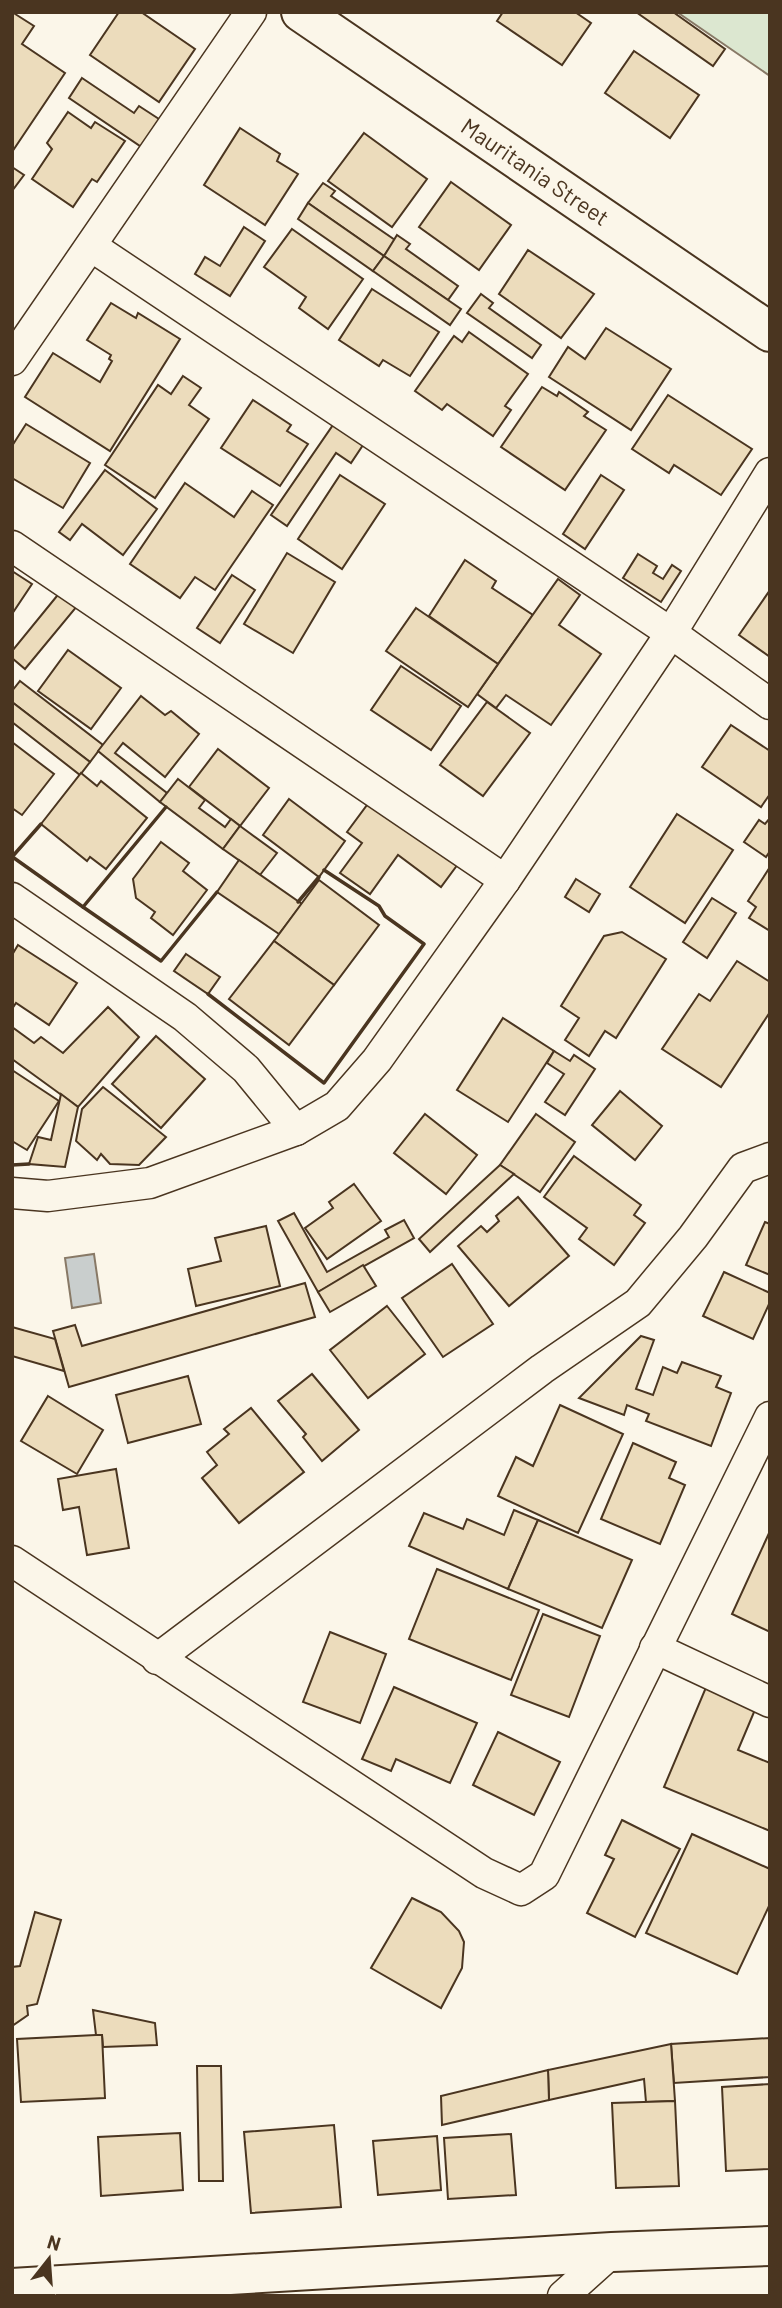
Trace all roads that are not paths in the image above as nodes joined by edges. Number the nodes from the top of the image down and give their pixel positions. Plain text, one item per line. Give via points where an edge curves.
1 (251, 12) edge
2 (301, 12) edge
3 (90, 246) junction
4 (770, 332) edge
5 (12, 360) edge
6 (770, 474) edge
7 (12, 546) edge
8 (671, 633) junction
9 (770, 704) edge
10 (505, 880) junction
11 (12, 898) edge
12 (296, 1130) junction
13 (770, 1158) edge
14 (12, 1193) edge
15 (770, 1418) edge
16 (12, 1560) edge
17 (654, 1648) junction
18 (157, 1659) junction
19 (770, 1702) edge
20 (770, 2246) edge
21 (612, 2252) junction
22 (12, 2288) edge
23 (563, 2296) edge

1 - 3 street
2 - 4 street, Mauritania Street
3 - 5 street
3 - 8 street
6 - 8 street
7 - 10 street
8 - 9 street
8 - 10 street
10 - 12 street via 377,1060 337,1106
11 - 12 street via 185,1017 246,1069
12 - 14 street via 150,1183 48,1196
13 - 18 street via 743,1168 638,1303 542,1369
15 - 17 street
16 - 18 street
17 - 18 street via 544,1875 522,1891 484,1873
17 - 19 street
20 - 21 street
21 - 22 street
21 - 23 street

